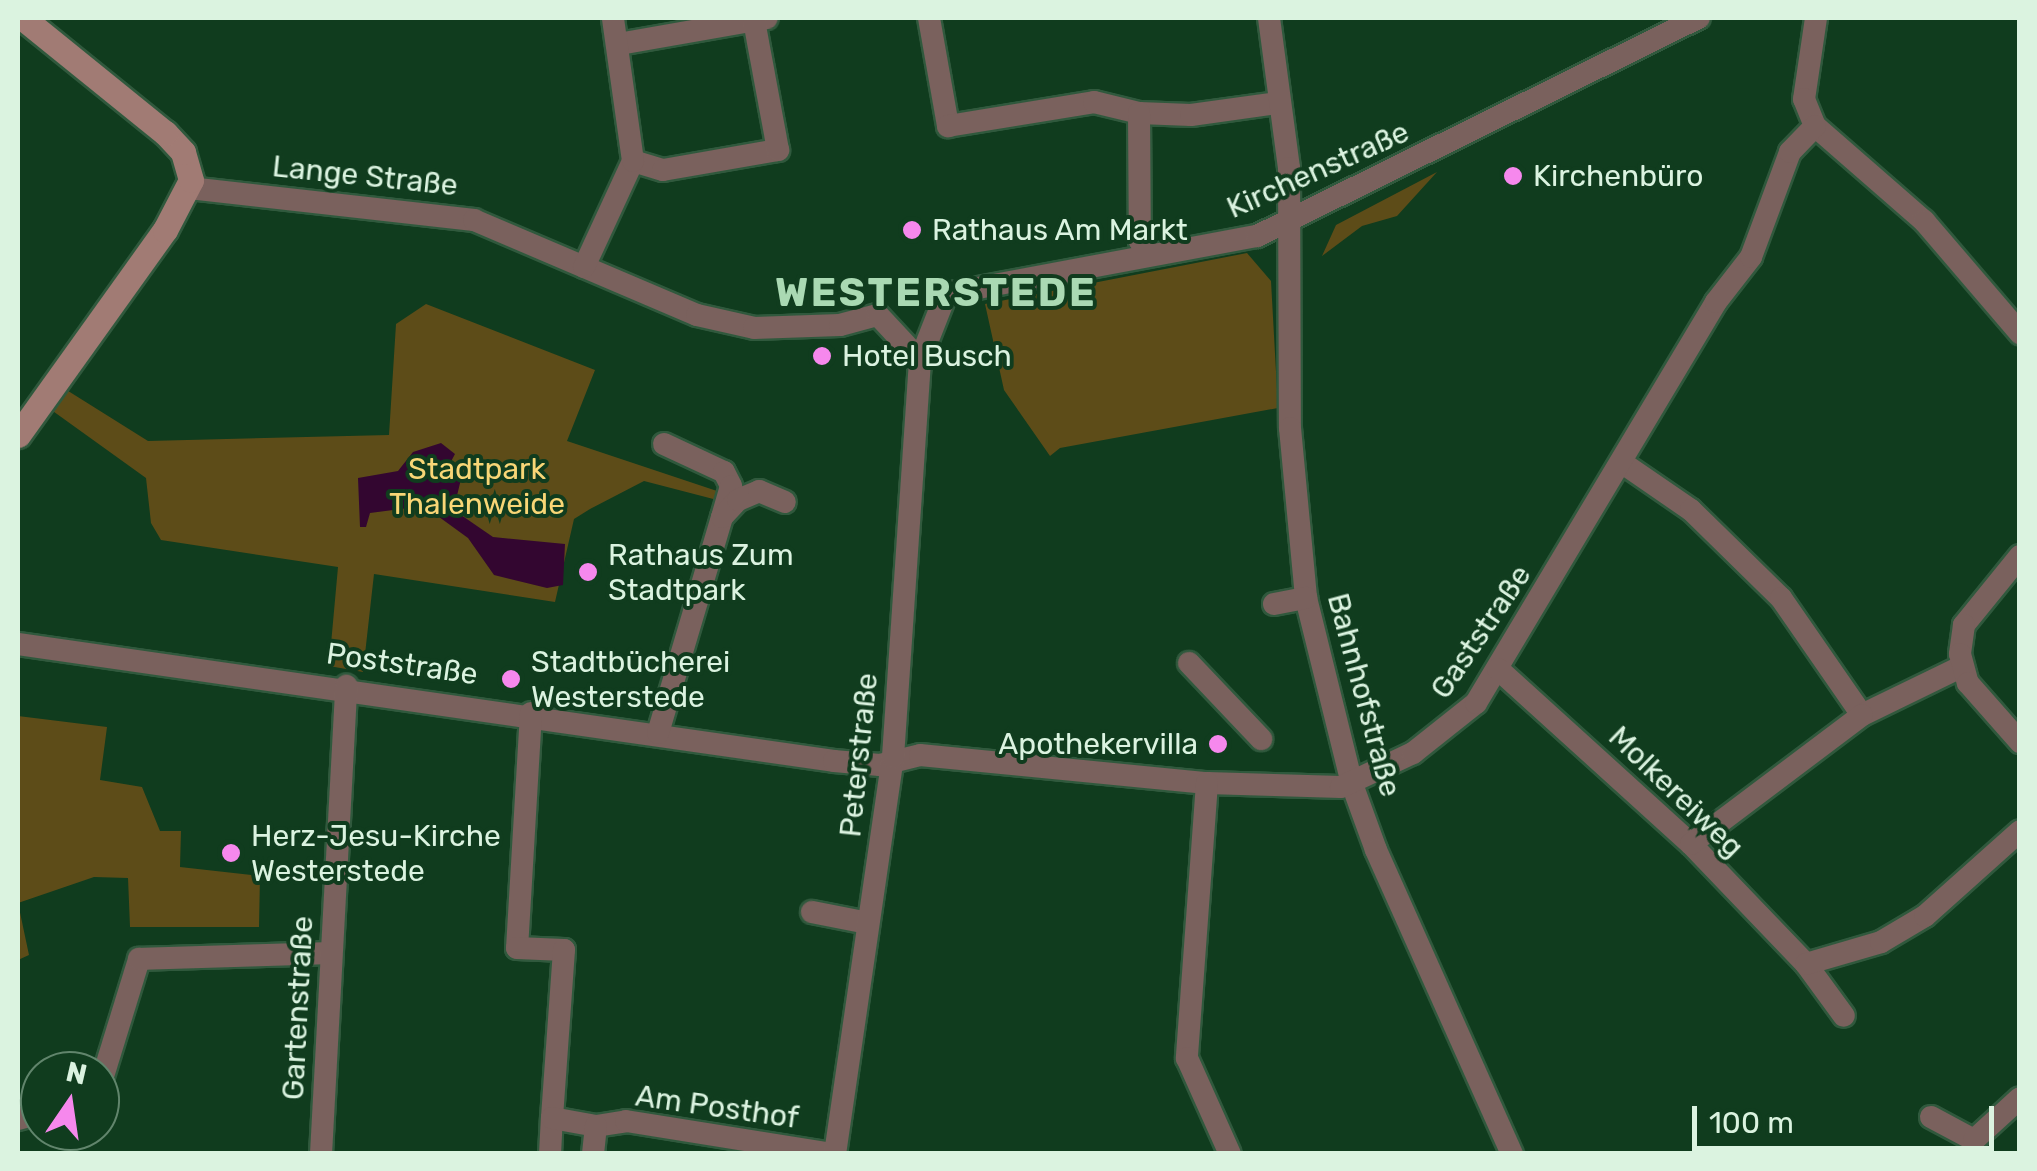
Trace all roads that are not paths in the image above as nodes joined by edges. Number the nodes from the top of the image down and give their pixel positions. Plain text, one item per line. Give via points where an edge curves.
1 (613, 18) edge
2 (929, 18) edge
3 (1269, 18) edge
4 (1700, 18) edge
5 (1816, 18) edge
6 (761, 19) edge
7 (24, 27) edge
8 (619, 44) junction
9 (1278, 103) junction
10 (1138, 113) junction
11 (1815, 126) junction
12 (633, 161) junction
13 (190, 188) junction
14 (1290, 220) junction
15 (1149, 254) junction
16 (584, 267) junction
17 (2020, 332) edge
18 (920, 360) junction
19 (18, 434) edge
20 (664, 444) dead end
21 (1624, 464) junction
22 (785, 502) dead end
23 (722, 517) junction
24 (2020, 556) edge
25 (1306, 598) junction
26 (1274, 604) dead end
27 (18, 644) edge
28 (1189, 663) dead end
29 (1961, 667) junction
30 (1498, 669) junction
31 (346, 686) junction
32 (531, 713) junction
33 (1862, 715) junction
34 (658, 733) junction
35 (1261, 739) dead end
36 (2020, 742) edge
37 (894, 757) junction
38 (1208, 783) junction
39 (1352, 784) junction
40 (2020, 831) edge
41 (1692, 844) junction
42 (812, 912) dead end
43 (868, 923) junction
44 (330, 953) junction
45 (1806, 964) junction
46 (1844, 1016) dead end
47 (111, 1051) edge
48 (2020, 1098) edge
49 (1931, 1117) dead end
50 (552, 1118) junction
51 (596, 1126) junction
52 (322, 1154) edge
53 (550, 1154) edge
54 (593, 1154) edge
55 (833, 1154) edge
56 (1230, 1154) edge
57 (1512, 1154) edge

1 - 8 street
2 - 10 street via 948,126 1080,104
3 - 9 street, Bahnhofstraße
4 - 14 street, Kirchenstraße
5 - 11 street via 1804,84
6 - 8 street
6 - 12 street via 778,150 663,170
7 - 13 street via 177,145
8 - 12 street
9 - 10 street
9 - 14 street, Bahnhofstraße
10 - 15 street via 1140,242
11 - 17 street via 1924,221
11 - 21 street, Gaststraße via 1790,152 1751,257 1716,302
12 - 16 street
13 - 16 street, Lange Straße via 474,220
13 - 19 street
14 - 15 street, Kirchenstraße via 1257,236 1163,257
14 - 25 street, Bahnhofstraße via 1290,428
15 - 18 street, Kirchenstraße via 946,294
16 - 18 street, Lange Straße via 697,315 754,328 840,326 878,314
18 - 37 street, Peterstraße
20 - 23 street via 724,472 732,486
21 - 30 street, Gaststraße
21 - 33 street via 1691,510 1781,598
22 - 23 street via 759,491
23 - 34 street
24 - 29 street via 1964,625
25 - 26 street
25 - 39 street, Bahnhofstraße
27 - 31 street, Poststraße
28 - 35 street
29 - 33 street
29 - 36 street via 1977,697
30 - 39 street, Gaststraße via 1455,725
30 - 41 street, Molkereiweg
31 - 32 street, Poststraße
31 - 44 street, Gartenstraße
32 - 34 street, Poststraße
32 - 50 street via 517,948 564,950
33 - 41 street
34 - 37 street, Poststraße via 834,761 880,765
37 - 38 street via 1128,766
37 - 43 street, Peterstraße
38 - 39 street
38 - 56 street via 1187,1058
39 - 57 street, Bahnhofstraße
40 - 45 street via 1925,916 1880,942
41 - 45 street, Molkereiweg
42 - 43 street
43 - 55 street, Peterstraße
44 - 47 street via 140,960
44 - 52 street, Gartenstraße
45 - 46 street, Molkereiweg
48 - 49 street via 1974,1140
50 - 51 street, Am Posthof
50 - 53 street
51 - 54 street, Am Posthof
51 - 55 street, Am Posthof via 626,1122

